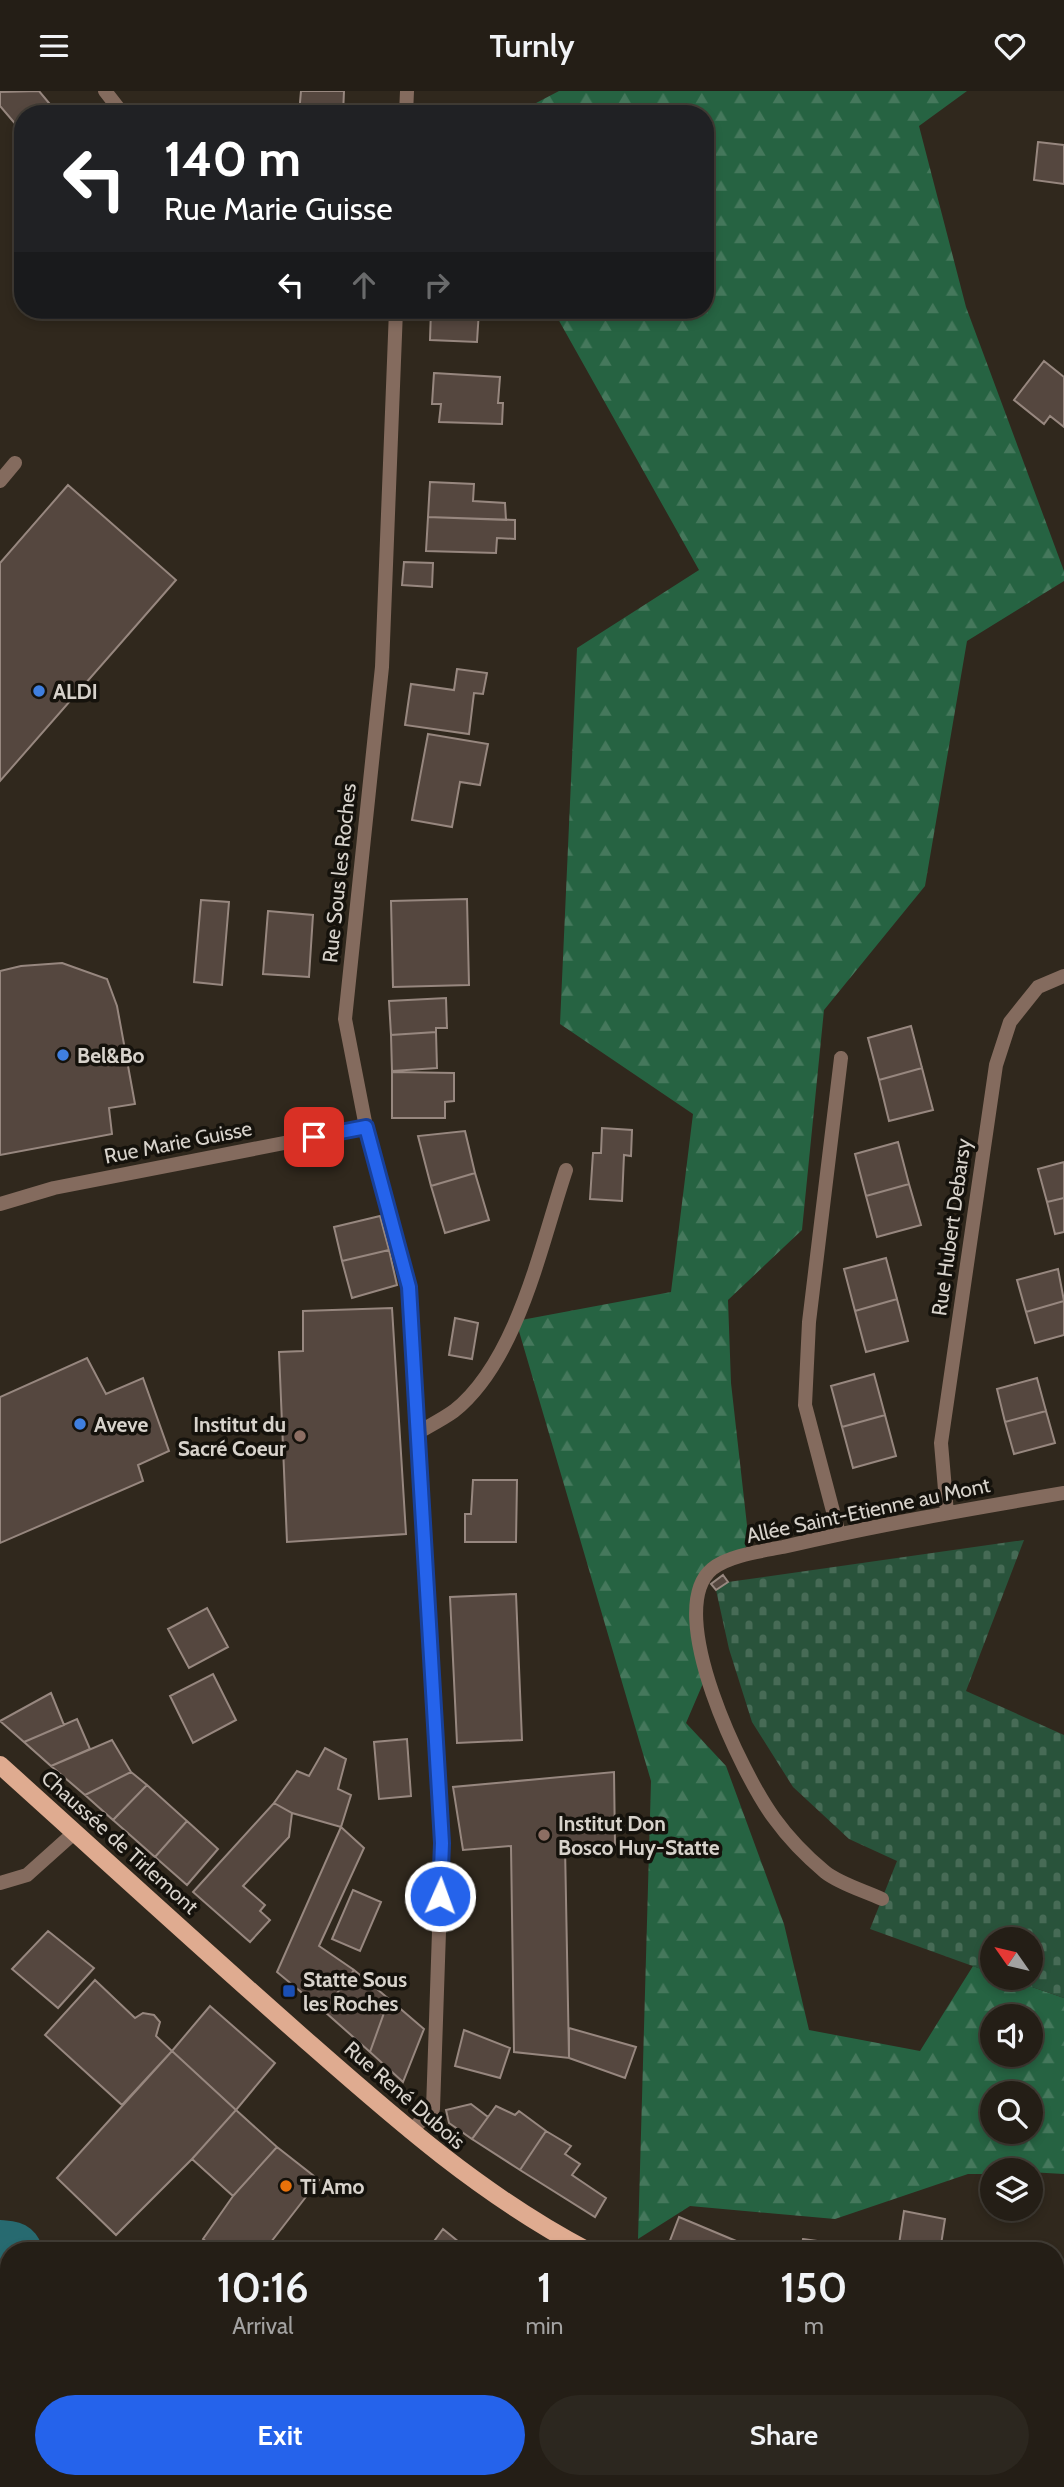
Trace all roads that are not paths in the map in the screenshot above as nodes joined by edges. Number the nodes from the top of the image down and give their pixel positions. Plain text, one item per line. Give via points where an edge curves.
1 (105, 91) edge
2 (116, 105) edge
3 (396, 319) edge
4 (15, 463) dead end
5 (0, 481) edge
6 (1064, 976) edge
7 (841, 1058) dead end
8 (366, 1127) junction
9 (566, 1170) dead end
10 (0, 1204) edge
11 (417, 1433) junction
12 (1064, 1493) edge
13 (947, 1513) junction
14 (839, 1534) junction
15 (0, 1765) edge
16 (75, 1832) junction
17 (0, 1883) edge
18 (882, 1899) dead end
19 (209, 1953) joint
20 (410, 2132) junction
21 (571, 2242) edge

1 - 2 street
3 - 8 street, Rue Sous les Roches via 382,667 345,1019
4 - 5 street
6 - 13 street, Rue Hubert Debarsy via 1038,987 1010,1022 996,1065 941,1443
7 - 14 street via 808,1322 805,1405
8 - 10 street, Rue Marie Guisse via 54,1188
8 - 11 street, Rue Sous les Roches via 409,1287
9 - 11 street via 516,1321 490,1370 455,1410
11 - 20 street, Rue Sous les Roches via 442,1843 433,2109
12 - 13 street, Allée Saint-Etienne au Mont
13 - 14 street, Allée Saint-Etienne au Mont
14 - 18 street, Allée Saint-Etienne au Mont via 760,1552 712,1569 699,1589 695,1616 707,1674 732,1746 774,1818 826,1874
15 - 16 main road, Chaussée de Tirlemont
16 - 17 street via 27,1875
16 - 19 main road, Chaussée de Tirlemont
19 - 20 main road, Rue René Dubois
20 - 21 main road, Rue René Dubois via 497,2198

